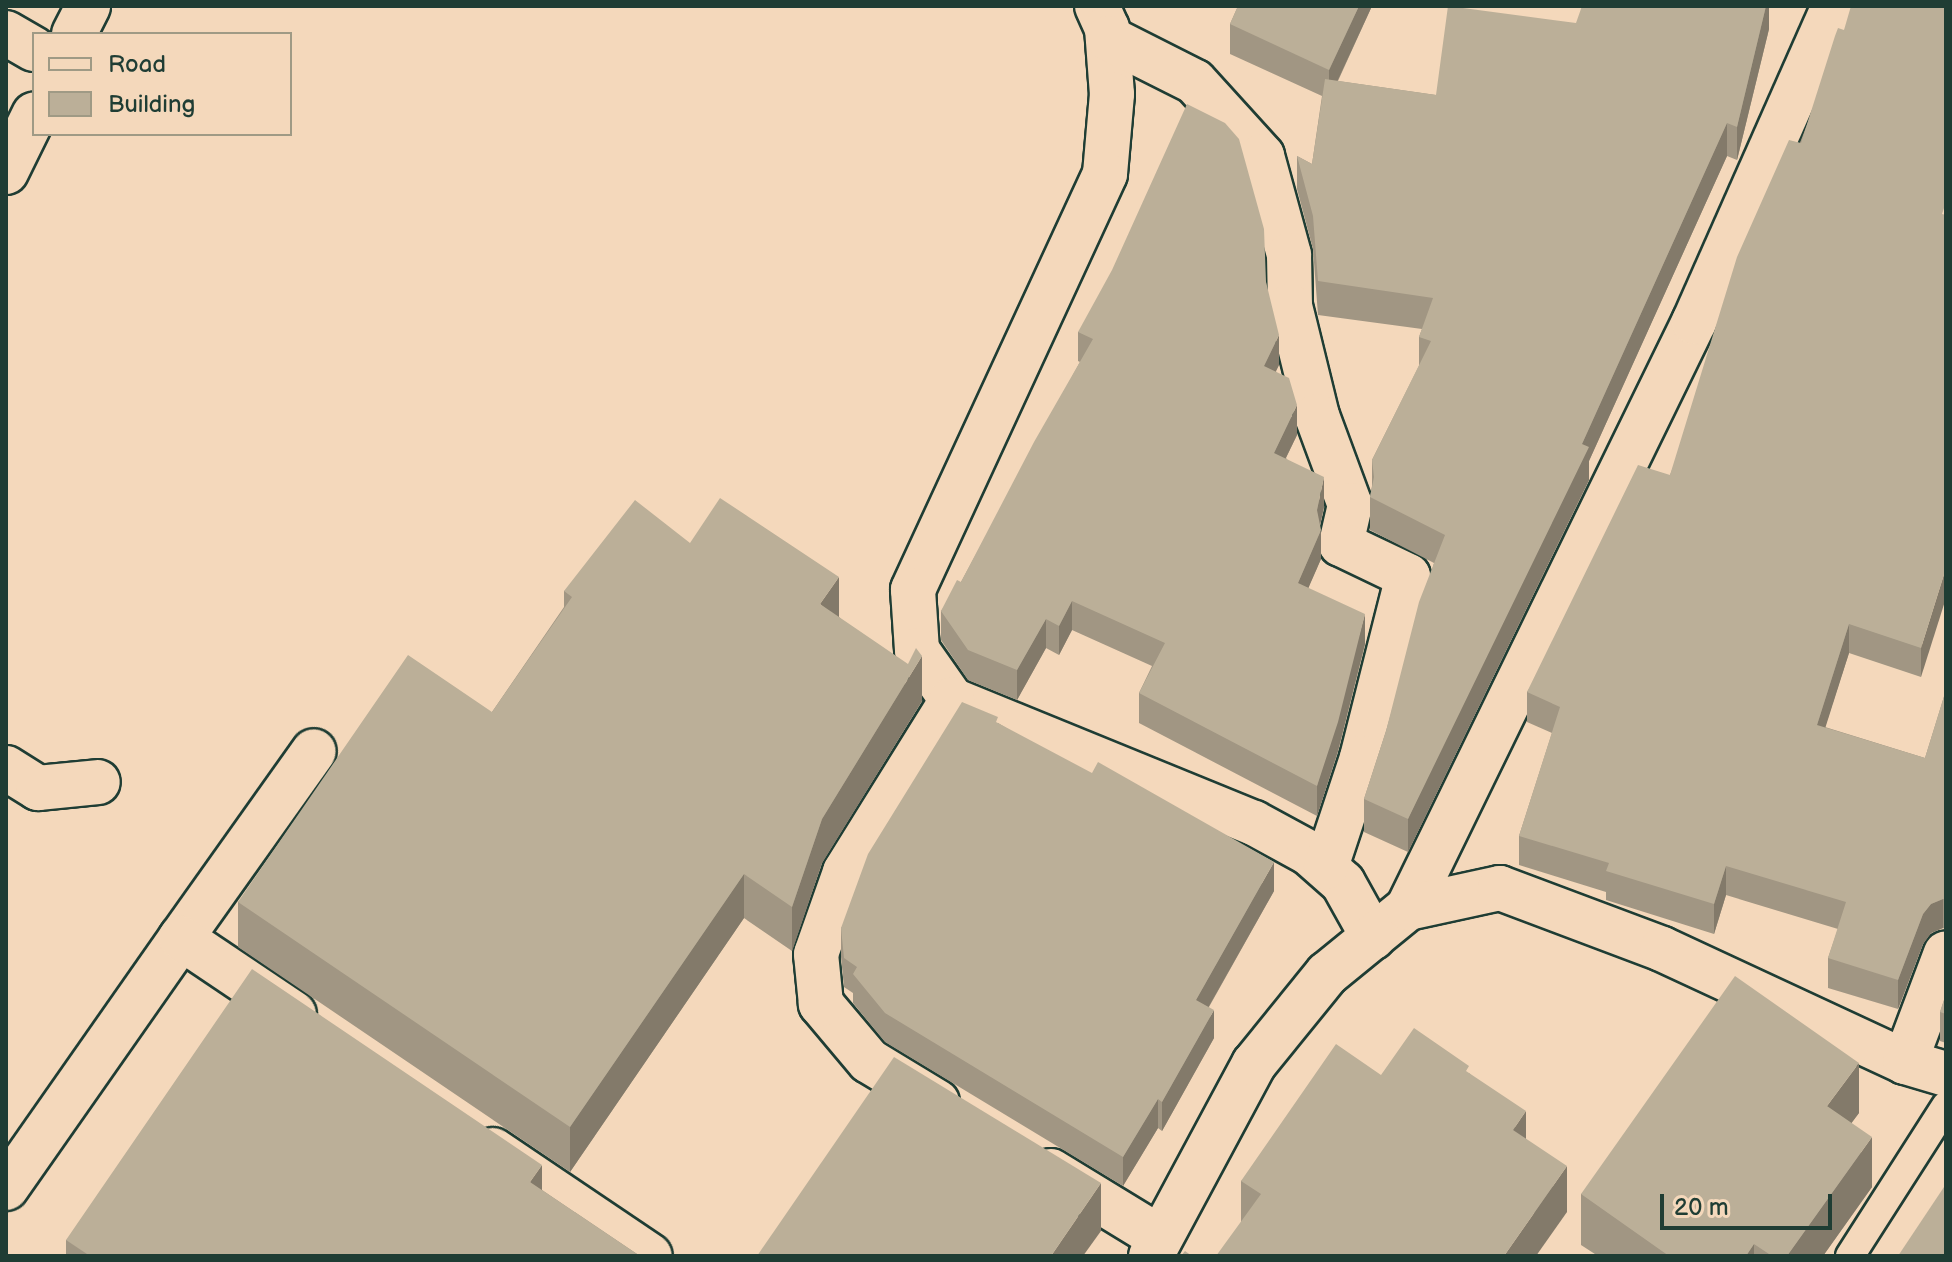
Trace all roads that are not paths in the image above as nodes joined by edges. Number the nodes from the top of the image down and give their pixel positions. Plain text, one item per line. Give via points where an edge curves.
1 (88, 6) edge
2 (1834, 6) edge
3 (1102, 22) edge
4 (75, 32) edge
5 (6, 33) edge
6 (32, 48) edge
7 (32, 119) edge
8 (6, 172) edge
9 (952, 700) junction
10 (314, 751) dead end
11 (6, 768) edge
12 (98, 782) dead end
13 (1326, 867) junction
14 (1408, 908) junction
15 (1373, 937) junction
16 (181, 938) junction
17 (1946, 953) edge
18 (324, 1035) edge
19 (1905, 1062) junction
20 (1946, 1074) edge
21 (1946, 1106) edge
22 (454, 1123) edge
23 (976, 1126) edge
24 (1017, 1150) edge
25 (6, 1188) edge
26 (1155, 1247) edge
27 (650, 1256) edge
28 (1850, 1256) edge

1 - 4 street
2 - 14 street via 1694,322
3 - 9 street via 1112,94 1105,174 913,590 917,650
3 - 13 street via 1195,82 1262,156 1289,255 1290,306 1317,416 1350,505 1341,544 1408,576 1362,758
5 - 6 street
7 - 8 street
9 - 13 street via 1254,823
9 - 23 street via 845,872 816,954 821,1004 869,1061
10 - 16 street
11 - 12 street via 38,788
13 - 15 street via 1343,883
14 - 15 street
14 - 19 street via 1500,888 1662,949
15 - 26 street via 1327,974 1254,1064
16 - 18 street
16 - 25 street
17 - 19 street
19 - 20 street
21 - 28 lane
22 - 27 street
24 - 26 street

